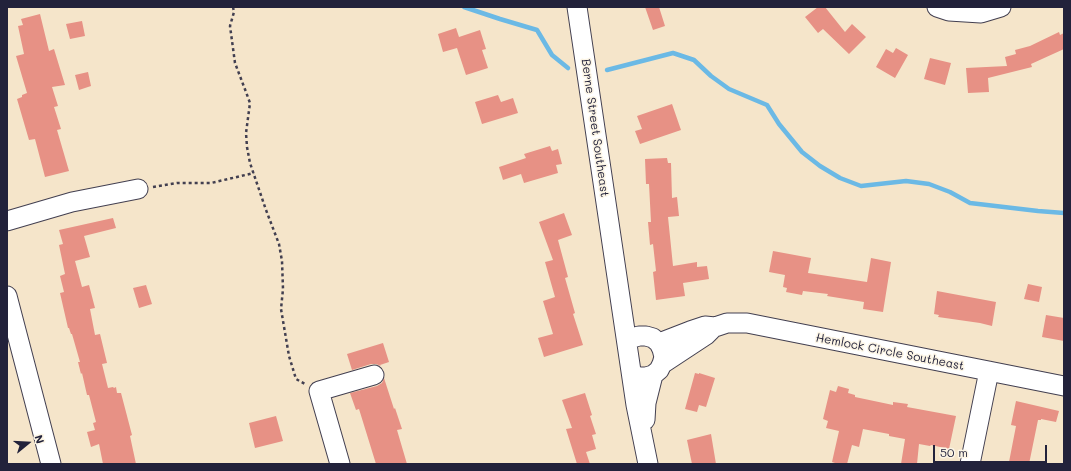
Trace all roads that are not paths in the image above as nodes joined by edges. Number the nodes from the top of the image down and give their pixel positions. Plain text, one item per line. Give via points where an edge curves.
1 (577, 7) edge
2 (937, 7) edge
3 (1001, 7) edge
4 (138, 189) road end
5 (7, 221) edge
6 (613, 250) junction
7 (7, 296) edge
8 (715, 327) junction
9 (652, 339) junction
10 (627, 344) junction
11 (658, 369) junction
12 (988, 371) junction
13 (367, 373) dead end
14 (632, 374) junction
15 (1064, 386) edge
16 (643, 438) junction
17 (52, 464) edge
18 (340, 464) edge
19 (648, 464) edge
20 (970, 464) edge

1 - 6 street, Berne Street Southeast
2 - 3 street via 949,11 981,13
4 - 5 street via 72,202
6 - 9 street, Berne Street Southeast via 632,317
6 - 10 street, Berne Street Southeast
7 - 17 street
8 - 9 street, Hemlock Circle Southeast via 705,326
8 - 11 street, Hemlock Circle Southeast
8 - 12 street, Hemlock Circle Southeast via 727,323 747,323
9 - 10 street via 639,336 632,338
9 - 11 street, Berne Street Southeast via 662,349 664,357
10 - 14 street, Berne Street Southeast
11 - 14 street via 646,377
11 - 16 street, Berne Street Southeast via 646,403
12 - 15 street, Hemlock Circle Southeast
12 - 20 street
13 - 18 street via 324,381 322,390
14 - 16 street, Berne Street Southeast
16 - 19 street, Berne Street Southeast

